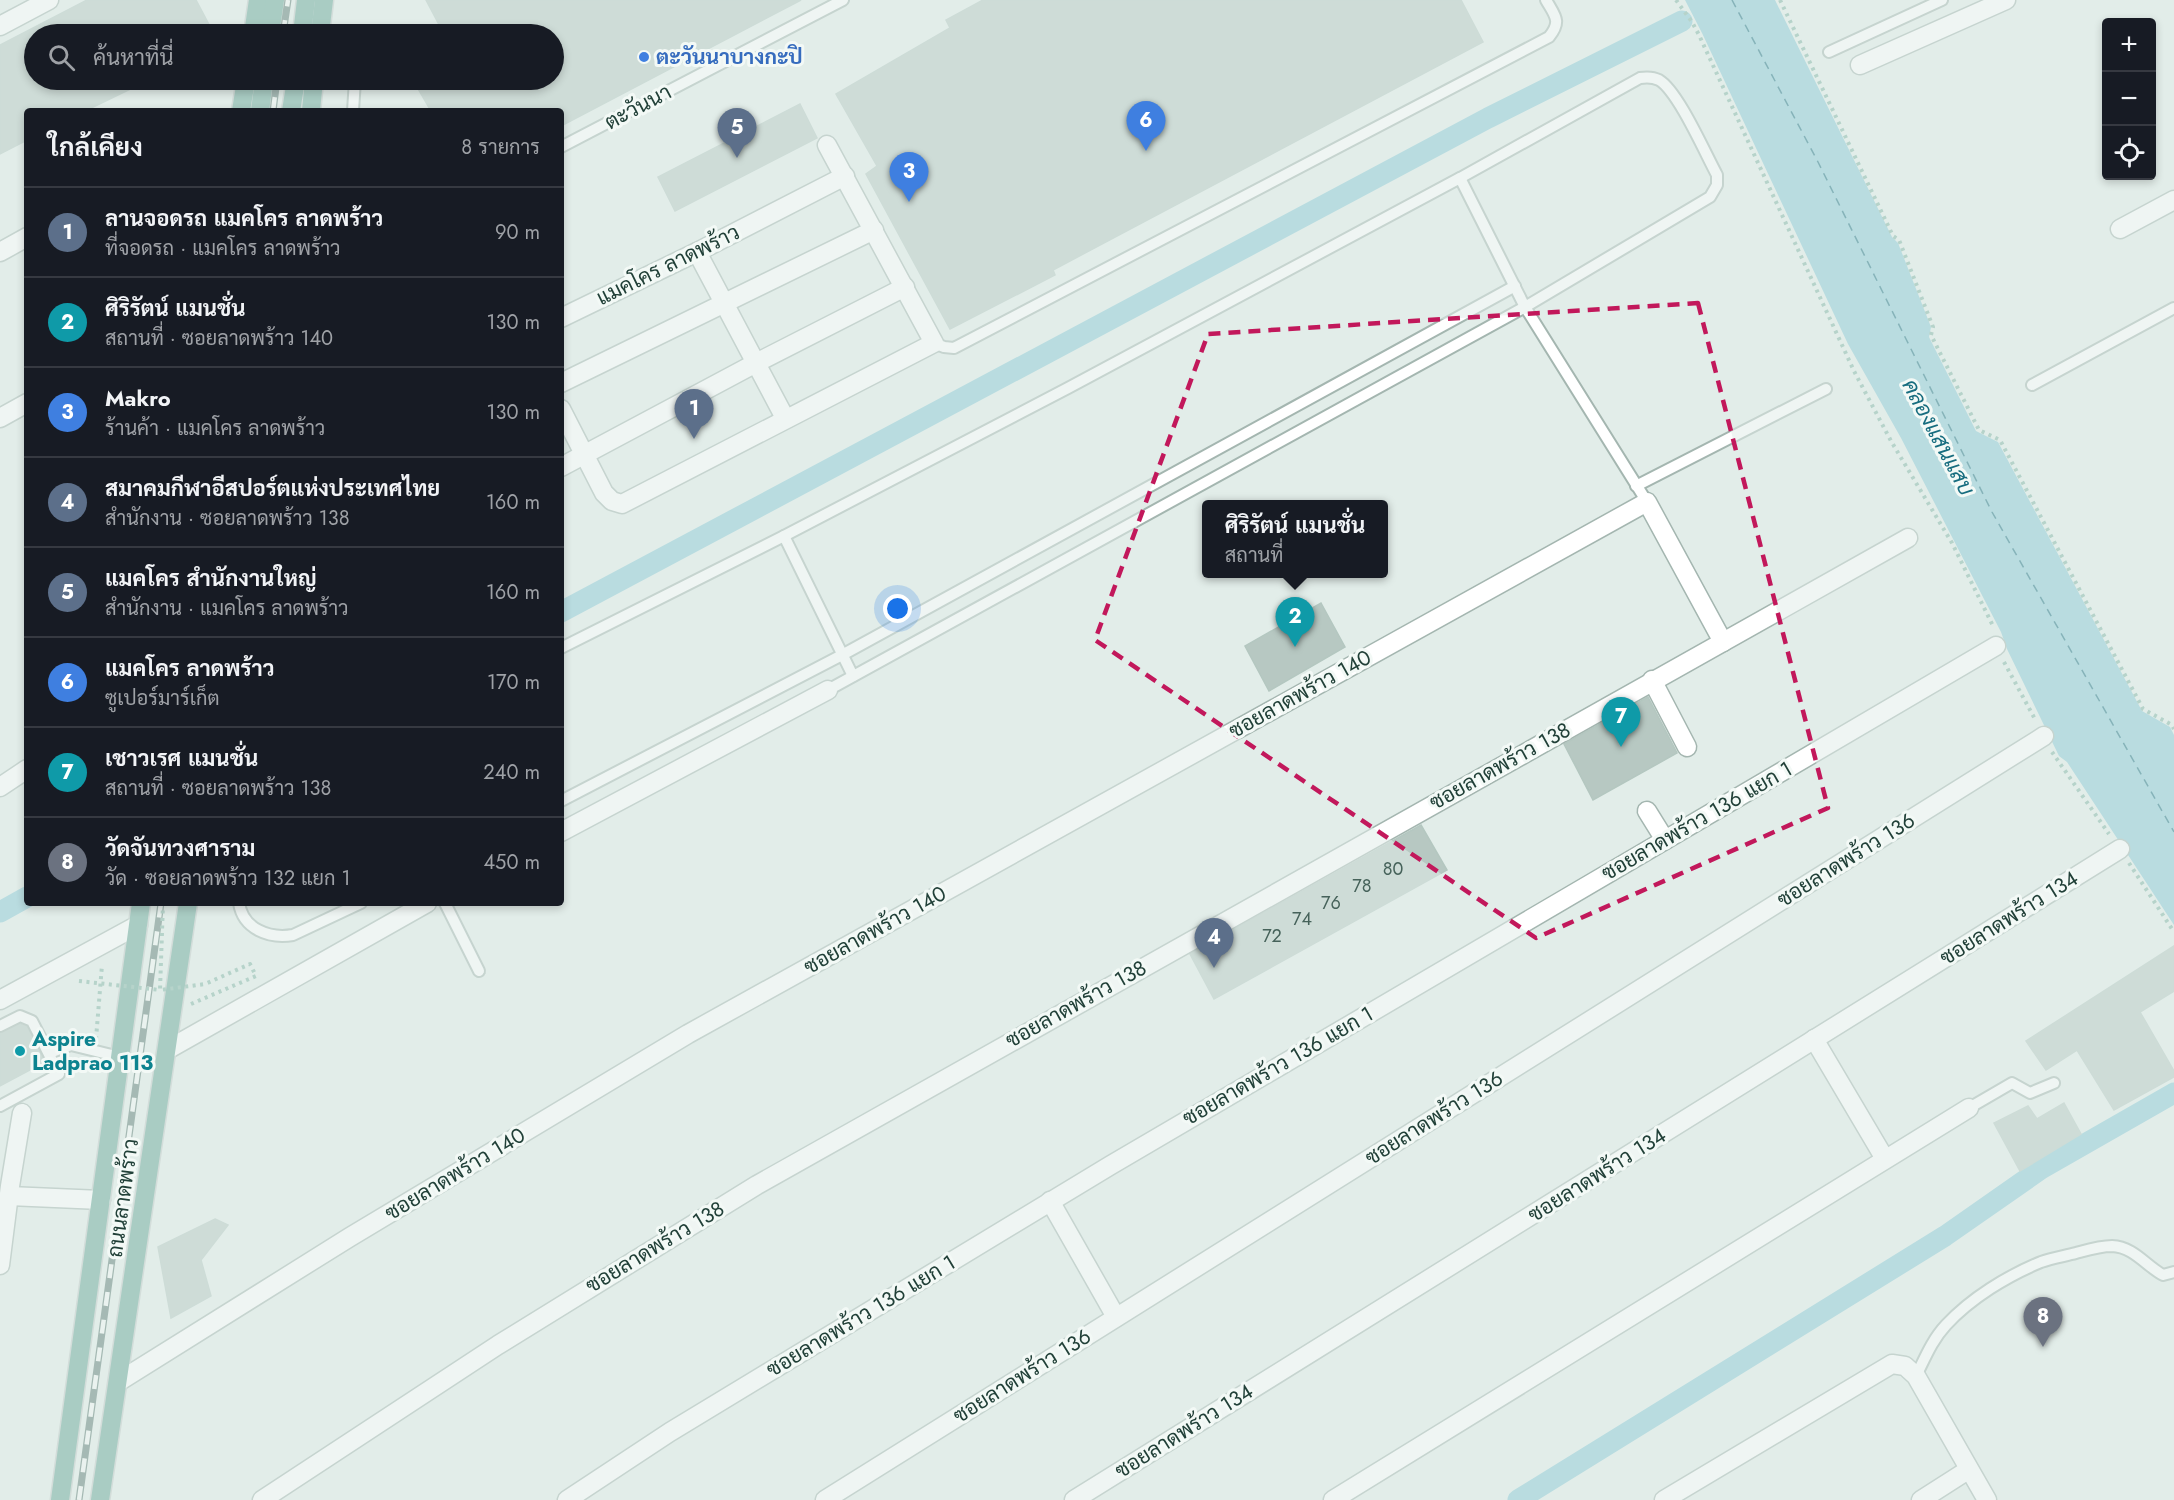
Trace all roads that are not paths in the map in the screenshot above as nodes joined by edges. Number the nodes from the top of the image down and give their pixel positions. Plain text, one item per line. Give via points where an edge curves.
1 (49, 0) edge
2 (275, 0) edge
3 (306, 0) edge
4 (324, 0) edge
5 (843, 0) edge
6 (1546, 0) edge
7 (1942, 0) edge
8 (2006, 0) edge
9 (255, 4) edge
10 (254, 24) edge
11 (271, 24) edge
12 (303, 24) edge
13 (321, 24) edge
14 (0, 26) edge
15 (1829, 52) dead end
16 (1860, 65) dead end
17 (244, 90) edge
18 (263, 90) edge
19 (294, 90) edge
20 (313, 90) edge
21 (354, 90) edge
22 (241, 108) edge
23 (260, 108) edge
24 (291, 108) edge
25 (311, 108) edge
26 (353, 108) edge
27 (564, 145) edge
28 (827, 145) dead end
29 (845, 176) junction
30 (1460, 178) junction
31 (2174, 200) edge
32 (2120, 229) dead end
33 (874, 230) junction
34 (24, 239) edge
35 (0, 252) edge
36 (697, 252) junction
37 (1515, 286) junction
38 (905, 287) junction
39 (724, 303) junction
40 (1525, 307) junction
41 (2174, 308) edge
42 (564, 317) edge
43 (934, 343) junction
44 (756, 363) junction
45 (564, 382) edge
46 (2032, 385) dead end
47 (1826, 388) dead end
48 (24, 405) edge
49 (564, 416) edge
50 (0, 418) edge
51 (785, 418) junction
52 (584, 454) junction
53 (564, 465) edge
54 (1636, 486) junction
55 (1647, 502) junction
56 (784, 536) junction
57 (1908, 538) dead end
58 (1723, 642) junction
59 (564, 646) edge
60 (1996, 646) road end
61 (842, 655) junction
62 (853, 676) junction
63 (1652, 680) junction
64 (828, 690) joint
65 (2044, 736) road end
66 (1687, 747) dead end
67 (24, 771) edge
68 (0, 787) edge
69 (564, 799) edge
70 (1647, 811) dead end
71 (564, 830) edge
72 (1665, 840) junction
73 (2120, 849) road end
74 (141, 906) edge
75 (188, 906) edge
76 (239, 906) edge
77 (355, 906) edge
78 (423, 906) edge
79 (446, 906) edge
80 (138, 926) junction
81 (479, 971) dead end
82 (0, 999) edge
83 (0, 1026) edge
84 (1814, 1039) junction
85 (167, 1050) junction
86 (49, 1053) junction
87 (120, 1057) junction
88 (2054, 1083) dead end
89 (0, 1106) edge
90 (1969, 1108) joint
91 (22, 1113) dead end
92 (1885, 1159) junction
93 (6, 1191) edge
94 (100, 1200) junction
95 (1050, 1201) junction
96 (0, 1265) edge
97 (2174, 1272) edge
98 (1116, 1317) junction
99 (1916, 1376) junction
100 (118, 1382) junction
101 (1968, 1470) junction
102 (60, 1500) edge
103 (100, 1500) edge
104 (262, 1500) edge
105 (567, 1500) edge
106 (825, 1500) edge
107 (1074, 1500) edge
108 (1333, 1500) edge
109 (1664, 1500) edge
110 (1921, 1500) edge
111 (1987, 1500) edge

1 - 14 street
2 - 11 main road
3 - 12 main road
4 - 13 main road
5 - 27 lane, ตะวันนา
6 - 43 lane via 1557,19 1549,37 954,348
7 - 15 lane
8 - 16 street
9 - 10 main road
17 - 22 main road
18 - 23 main road
19 - 24 main road
20 - 25 main road
21 - 26 lane
28 - 29 street
29 - 33 street
29 - 36 street, แมคโคร ลาดพร้าว
30 - 37 lane
30 - 40 lane via 1640,78 1649,77 1671,92 1717,175 1717,185 1710,197
30 - 56 lane
31 - 32 street
33 - 38 street
33 - 39 street
34 - 35 street
36 - 39 street
36 - 42 street, แมคโคร ลาดพร้าว
37 - 40 lane
37 - 61 lane
38 - 43 street
38 - 44 street
39 - 44 street
39 - 45 street
40 - 54 lane
40 - 62 lane
41 - 46 lane
43 - 51 street
44 - 51 street
44 - 52 street
47 - 54 lane
48 - 50 street
49 - 52 street
51 - 52 street via 622,504 604,493
52 - 53 street
54 - 55 lane
55 - 58 street
55 - 100 street, ซอยลาดพร้าว 140 via 688,1034
56 - 59 lane
56 - 61 lane
57 - 58 street, ซอยลาดพร้าว 138
58 - 63 street, ซอยลาดพร้าว 138
60 - 72 street, ซอยลาดพร้าว 136 แยก 1
61 - 62 lane
61 - 69 lane
62 - 64 lane
63 - 66 street
63 - 104 street, ซอยลาดพร้าว 138 via 757,1185 498,1345
64 - 71 street
65 - 98 street, ซอยลาดพร้าว 136
67 - 68 street
70 - 72 street
72 - 95 street, ซอยลาดพร้าว 136 แยก 1
73 - 84 street, ซอยลาดพร้าว 134
74 - 80 main road, ถนนลาดพร้าว
75 - 85 main road, ถนนลาดพร้าว
76 - 77 lane via 255,928 265,935 281,937
78 - 85 street
79 - 81 lane
80 - 82 street
80 - 87 main road, ถนนลาดพร้าว
83 - 86 lane via 20,1016 28,1018
84 - 92 street
84 - 107 street, ซอยลาดพร้าว 134
85 - 100 main road, ถนนลาดพร้าว
86 - 87 lane via 71,1045
86 - 89 lane via 57,1076
87 - 94 main road, ถนนลาดพร้าว
88 - 90 lane via 2030,1093 2012,1083
90 - 92 street
91 - 93 street
92 - 108 street
93 - 94 street
93 - 96 street
94 - 102 main road, ถนนลาดพร้าว
95 - 98 street
95 - 105 street, ซอยลาดพร้าว 136 แยก 1 via 680,1426
97 - 99 lane via 2163,1275 2133,1251 2113,1246 2042,1262 1968,1305 1931,1344
98 - 106 street, ซอยลาดพร้าว 136
99 - 101 street
99 - 109 street via 1905,1366 1892,1364
100 - 103 main road, ถนนลาดพร้าว
101 - 110 street
101 - 111 street

